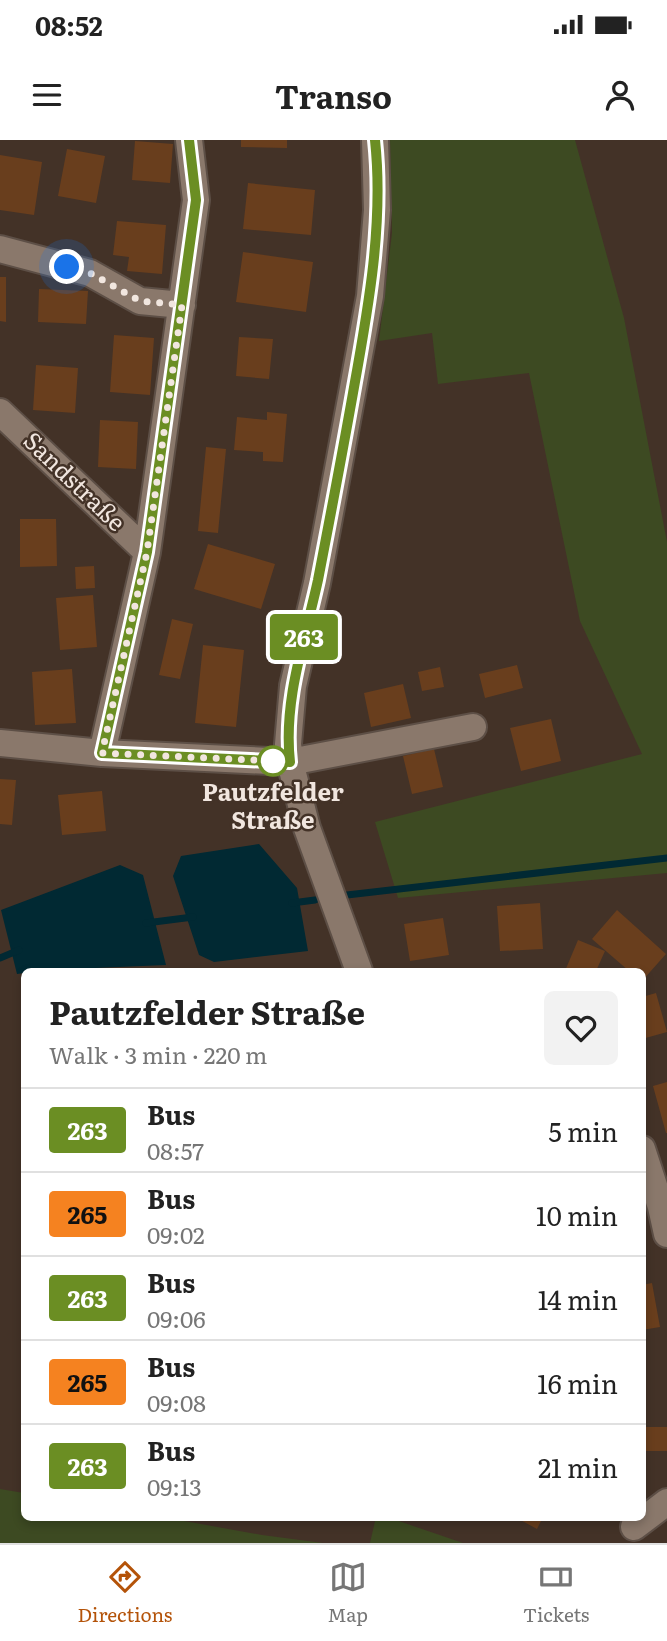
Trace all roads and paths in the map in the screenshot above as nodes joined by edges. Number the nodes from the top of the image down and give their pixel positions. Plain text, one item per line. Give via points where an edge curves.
1 (189, 140) edge
2 (375, 140) edge
3 (0, 249) edge
4 (182, 305) junction
5 (0, 412) edge
6 (147, 552) junction
7 (473, 727) dead end
8 (0, 743) edge
9 (102, 753) junction
10 (290, 762) junction
11 (358, 968) edge
12 (646, 1161) edge
13 (667, 1234) edge
14 (667, 1502) edge
15 (646, 1520) edge

1 - 4 street via 196,200
2 - 10 street via 377,210 370,296 317,583 293,685
3 - 4 street via 90,273 140,301
4 - 6 street
5 - 6 street, Sandstraße
6 - 9 street
7 - 10 street
8 - 9 street
9 - 10 street
10 - 11 street via 307,828
12 - 13 street
14 - 15 street

